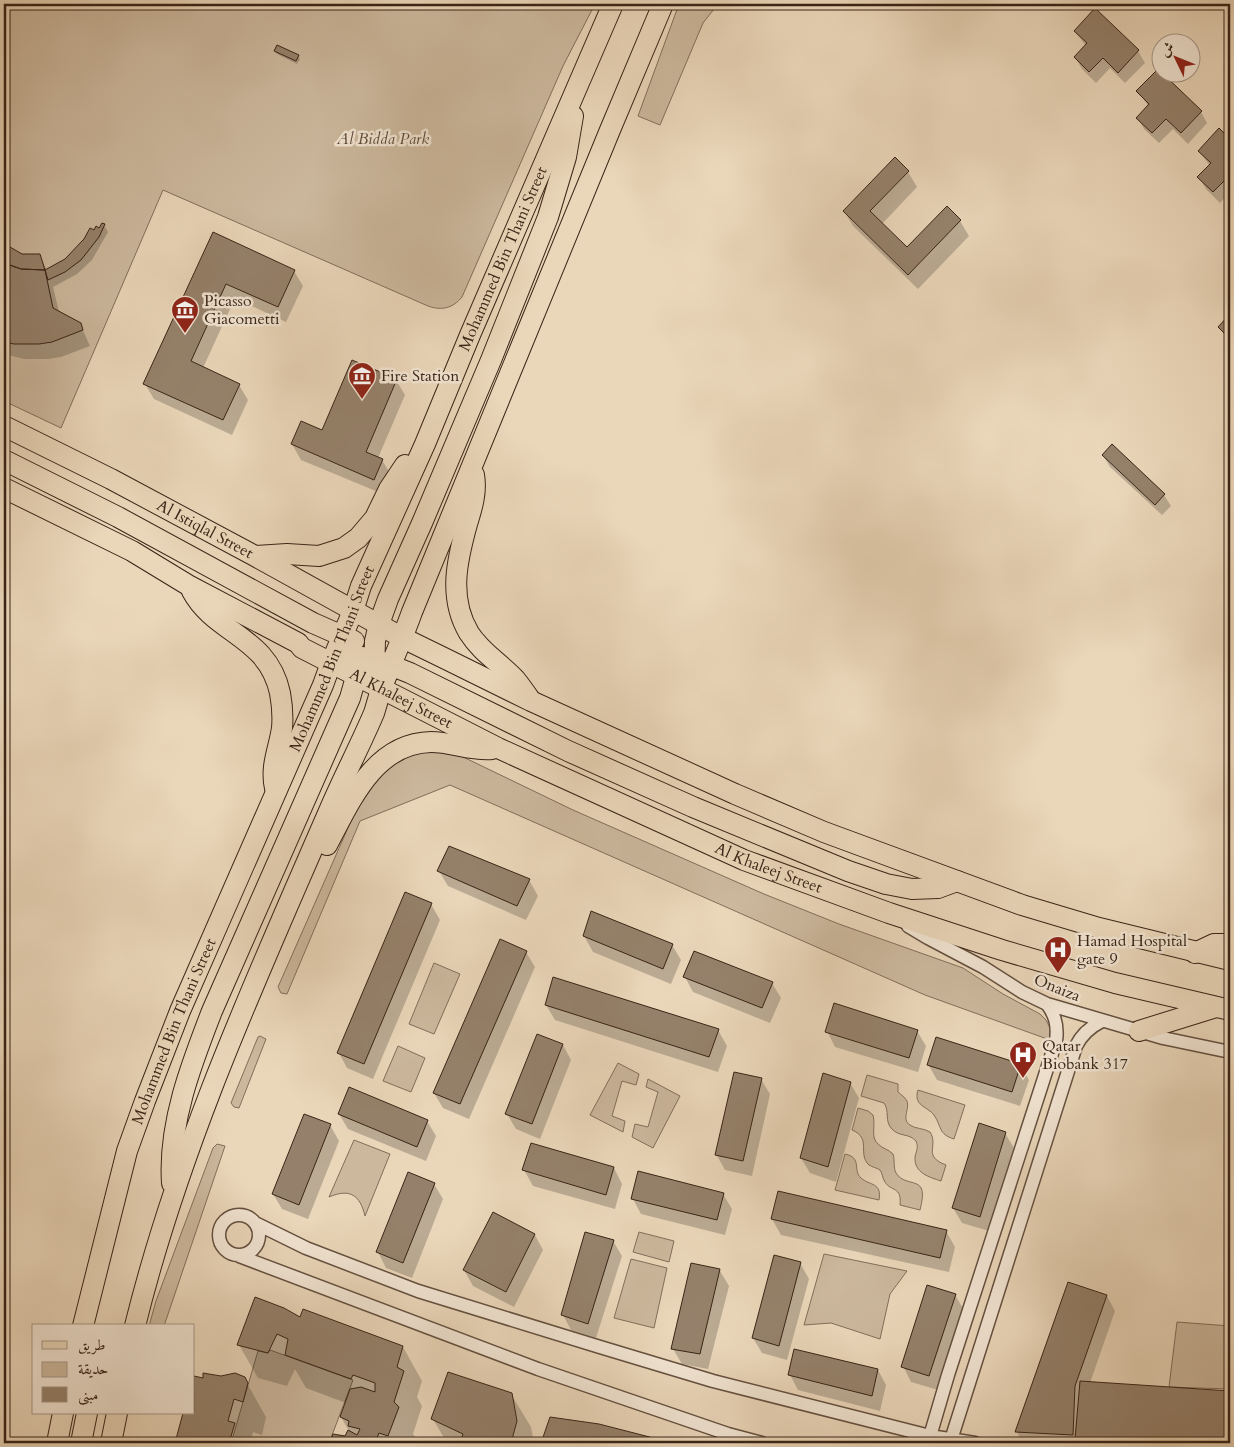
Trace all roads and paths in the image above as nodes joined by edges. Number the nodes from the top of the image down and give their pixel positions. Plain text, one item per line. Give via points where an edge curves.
1 (613, 4) edge
2 (664, 4) edge
3 (580, 80) junction
4 (4, 426) edge
5 (425, 444) junction
6 (4, 460) edge
7 (472, 467) junction
8 (4, 488) edge
9 (255, 556) junction
10 (188, 585) junction
11 (353, 611) junction
12 (379, 624) junction
13 (342, 637) junction
14 (403, 638) junction
15 (373, 654) junction
16 (331, 663) junction
17 (357, 677) junction
18 (381, 690) junction
19 (531, 701) junction
20 (498, 748) junction
21 (276, 791) junction
22 (957, 881) junction
23 (288, 905) junction
24 (889, 913) junction
25 (1230, 944) edge
26 (1194, 953) junction
27 (1230, 960) edge
28 (1047, 1004) junction
29 (1223, 1008) edge
30 (1102, 1021) junction
31 (1139, 1031) junction
32 (1230, 1052) edge
33 (174, 1192) junction
34 (255, 1223) junction
35 (239, 1256) junction
36 (84, 1324) edge
37 (136, 1324) edge
38 (63, 1414) edge
39 (87, 1414) edge
40 (116, 1414) edge
41 (929, 1440) edge
42 (950, 1441) edge
43 (57, 1443) edge
44 (81, 1443) edge
45 (111, 1443) edge
46 (762, 1443) edge
47 (975, 1443) edge

1 - 3 main road, Mohammed Bin Thani Street
2 - 7 main road
3 - 5 main road, Mohammed Bin Thani Street
3 - 12 main road via 566,157 548,217
4 - 9 main road, Al Istiqlal Street
5 - 9 main road via 402,469 375,518 352,543 319,556
5 - 11 main road, Mohammed Bin Thani Street via 361,586
6 - 13 main road
7 - 14 main road
7 - 19 main road via 476,487 456,579 460,610 475,642 516,680
8 - 10 main road via 132,551
9 - 11 main road, Al Istiqlal Street
10 - 16 main road
10 - 21 main road via 202,605 253,646 274,676 280,691 282,720 273,770
11 - 12 main road, Al Istiqlal Street
11 - 13 main road, Mohammed Bin Thani Street
11 - 15 main road
12 - 14 main road, Al Istiqlal Street
12 - 15 main road
13 - 15 main road
13 - 16 main road, Mohammed Bin Thani Street
14 - 15 main road
14 - 19 main road
15 - 16 main road via 346,656
15 - 17 main road
15 - 18 main road
15 - 22 main road via 568,751 848,871 912,889 938,888
16 - 17 main road, Al Khaleej Street
16 - 21 main road, Mohammed Bin Thani Street
17 - 18 main road, Al Khaleej Street
17 - 33 main road via 194,1059 174,1137 171,1164
18 - 20 main road, Al Khaleej Street
18 - 23 main road
19 - 22 main road via 824,832
20 - 23 main road via 430,742 407,747 388,756 358,787 307,882
20 - 24 main road, Al Khaleej Street via 744,860
21 - 36 main road, Mohammed Bin Thani Street via 180,1011 130,1143
22 - 26 main road via 1064,918
23 - 33 main road via 221,1065
24 - 28 street, Onaiza
24 - 29 main road, Al Khaleej Street via 1106,980
25 - 26 main road via 1214,944
26 - 27 main road
28 - 30 street, Onaiza
28 - 41 street via 1055,1018 1056,1041
29 - 31 main road
30 - 31 street, Onaiza
30 - 42 street via 1084,1034 1076,1046
31 - 32 street, Onaiza
33 - 37 main road
34 - 35 street via 260,1235 257,1244 248,1254
34 - 35 street via 239,1215 226,1219 220,1226 220,1244 226,1251
34 - 41 street via 306,1248 418,1291 713,1381
35 - 46 street via 538,1369
38 - 43 main road
39 - 44 main road
40 - 45 main road
41 - 42 street
42 - 47 street

